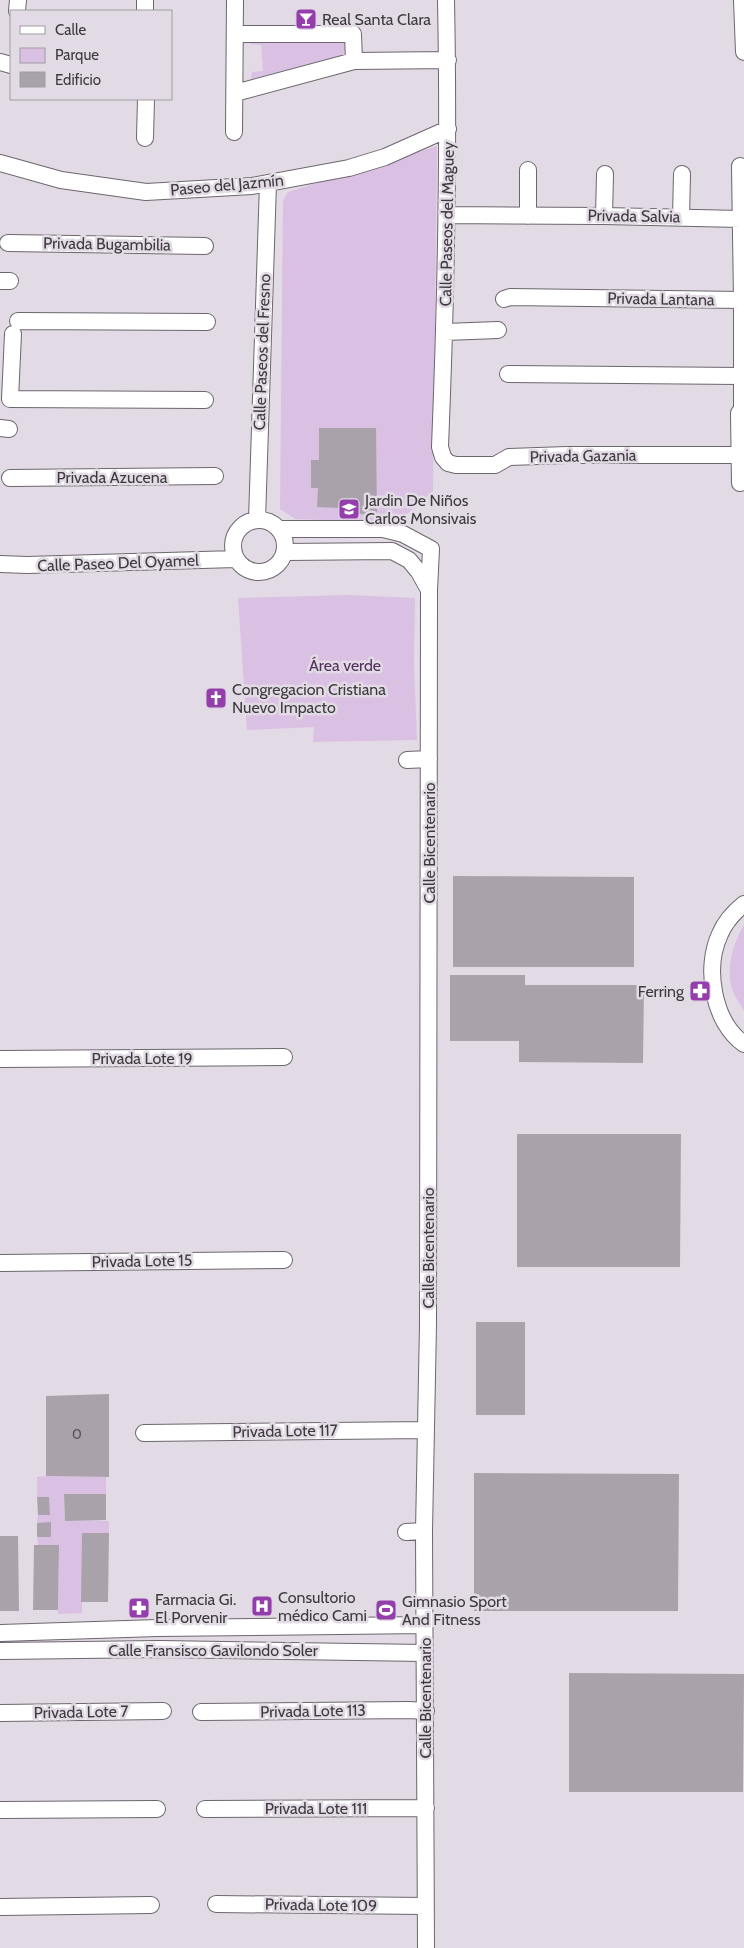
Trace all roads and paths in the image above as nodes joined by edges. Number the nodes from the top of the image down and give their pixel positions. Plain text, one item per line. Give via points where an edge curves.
1 (235, 0) edge
2 (446, 0) edge
3 (742, 0) edge
4 (235, 34) junction
5 (744, 52) edge
6 (448, 60) junction
7 (354, 61) junction
8 (234, 93) junction
9 (144, 100) edge
10 (448, 129) junction
11 (234, 132) dead end
12 (146, 138) dead end
13 (0, 163) edge
14 (740, 166) dead end
15 (528, 170) dead end
16 (605, 174) dead end
17 (682, 174) dead end
18 (268, 183) junction
19 (447, 215) junction
20 (528, 216) junction
21 (604, 216) junction
22 (681, 217) junction
23 (741, 220) junction
24 (8, 243) dead end
25 (205, 246) dead end
26 (504, 299) dead end
27 (742, 300) junction
28 (207, 322) dead end
29 (498, 330) dead end
30 (445, 332) junction
31 (508, 374) dead end
32 (741, 376) junction
33 (205, 400) dead end
34 (440, 447) joint
35 (740, 455) junction
36 (215, 476) dead end
37 (10, 478) dead end
38 (740, 483) dead end
39 (257, 520) junction
40 (280, 530) junction
41 (285, 552) junction
42 (236, 559) junction
43 (0, 564) edge
44 (429, 590) junction
45 (429, 759) junction
46 (408, 760) dead end
47 (744, 904) edge
48 (744, 1044) edge
49 (284, 1057) dead end
50 (0, 1059) edge
51 (284, 1260) dead end
52 (0, 1263) edge
53 (426, 1430) junction
54 (144, 1433) dead end
55 (424, 1531) junction
56 (406, 1532) dead end
57 (425, 1625) junction
58 (158, 1628) junction
59 (0, 1633) edge
60 (160, 1649) junction
61 (0, 1651) edge
62 (425, 1652) junction
63 (163, 1711) dead end
64 (426, 1711) junction
65 (201, 1712) dead end
66 (0, 1713) edge
67 (426, 1808) junction
68 (157, 1809) dead end
69 (205, 1809) dead end
70 (0, 1810) edge
71 (151, 1904) dead end
72 (216, 1904) dead end
73 (426, 1906) junction
74 (0, 1907) edge
75 (426, 1948) edge

1 - 4 street
2 - 6 street, Calle Paseos del Maguey
3 - 5 street
4 - 7 street via 353,34
4 - 8 street
6 - 7 street
6 - 10 street, Calle Paseos del Maguey
7 - 8 street
8 - 11 street
9 - 12 street
10 - 18 street, Paseo del Jazmín via 385,157 349,168
10 - 19 street, Calle Paseos del Maguey
13 - 18 street, Paseo del Jazmín via 62,180 146,192
14 - 23 street
15 - 20 street
16 - 21 street
17 - 22 street
18 - 39 street, Calle Paseos del Fresno
19 - 20 street, Privada Salvia
19 - 30 street, Calle Paseos del Maguey
20 - 21 street, Privada Salvia
21 - 22 street, Privada Salvia
22 - 23 street, Privada Salvia
23 - 27 street
24 - 25 street, Privada Bugambilia
26 - 27 street, Privada Lantana
27 - 32 street
28 - 33 street via 16,327 10,399
29 - 30 street
30 - 34 street, Calle Paseos del Maguey
31 - 32 street
32 - 35 street
34 - 35 street, Privada Gazania via 448,463 456,465 495,465 509,457
35 - 38 street
36 - 37 street, Privada Azucena
39 - 40 street
39 - 42 street via 248,522 236,534 233,551
40 - 41 street via 286,543
40 - 44 street, Calle Bicentenario via 383,529 403,534 431,549
41 - 42 street via 278,564 264,572 248,570
41 - 44 street via 392,551 409,560
42 - 43 street, Calle Paseo Del Oyamel
44 - 45 street, Calle Bicentenario
45 - 46 street
45 - 53 street, Calle Bicentenario
47 - 48 street via 734,912 720,934 712,982 722,1019
49 - 50 street, Privada Lote 19
51 - 52 street, Privada Lote 15
53 - 54 street, Privada Lote 117
53 - 55 street, Calle Bicentenario
55 - 56 street
55 - 57 street, Calle Bicentenario
57 - 58 street, Calle Fransisco Gavilondo Soler
57 - 62 street, Calle Bicentenario
58 - 59 street, Calle Fransisco Gavilondo Soler
58 - 60 street
60 - 61 street, Calle Fransisco Gavilondo Soler
60 - 62 street, Calle Fransisco Gavilondo Soler
62 - 64 street, Calle Bicentenario
63 - 66 street, Privada Lote 7
64 - 65 street, Privada Lote 113
64 - 67 street, Calle Bicentenario
67 - 69 street, Privada Lote 111
67 - 73 street, Calle Bicentenario
68 - 70 street
71 - 74 street
72 - 73 street, Privada Lote 109
73 - 75 street, Calle Bicentenario

